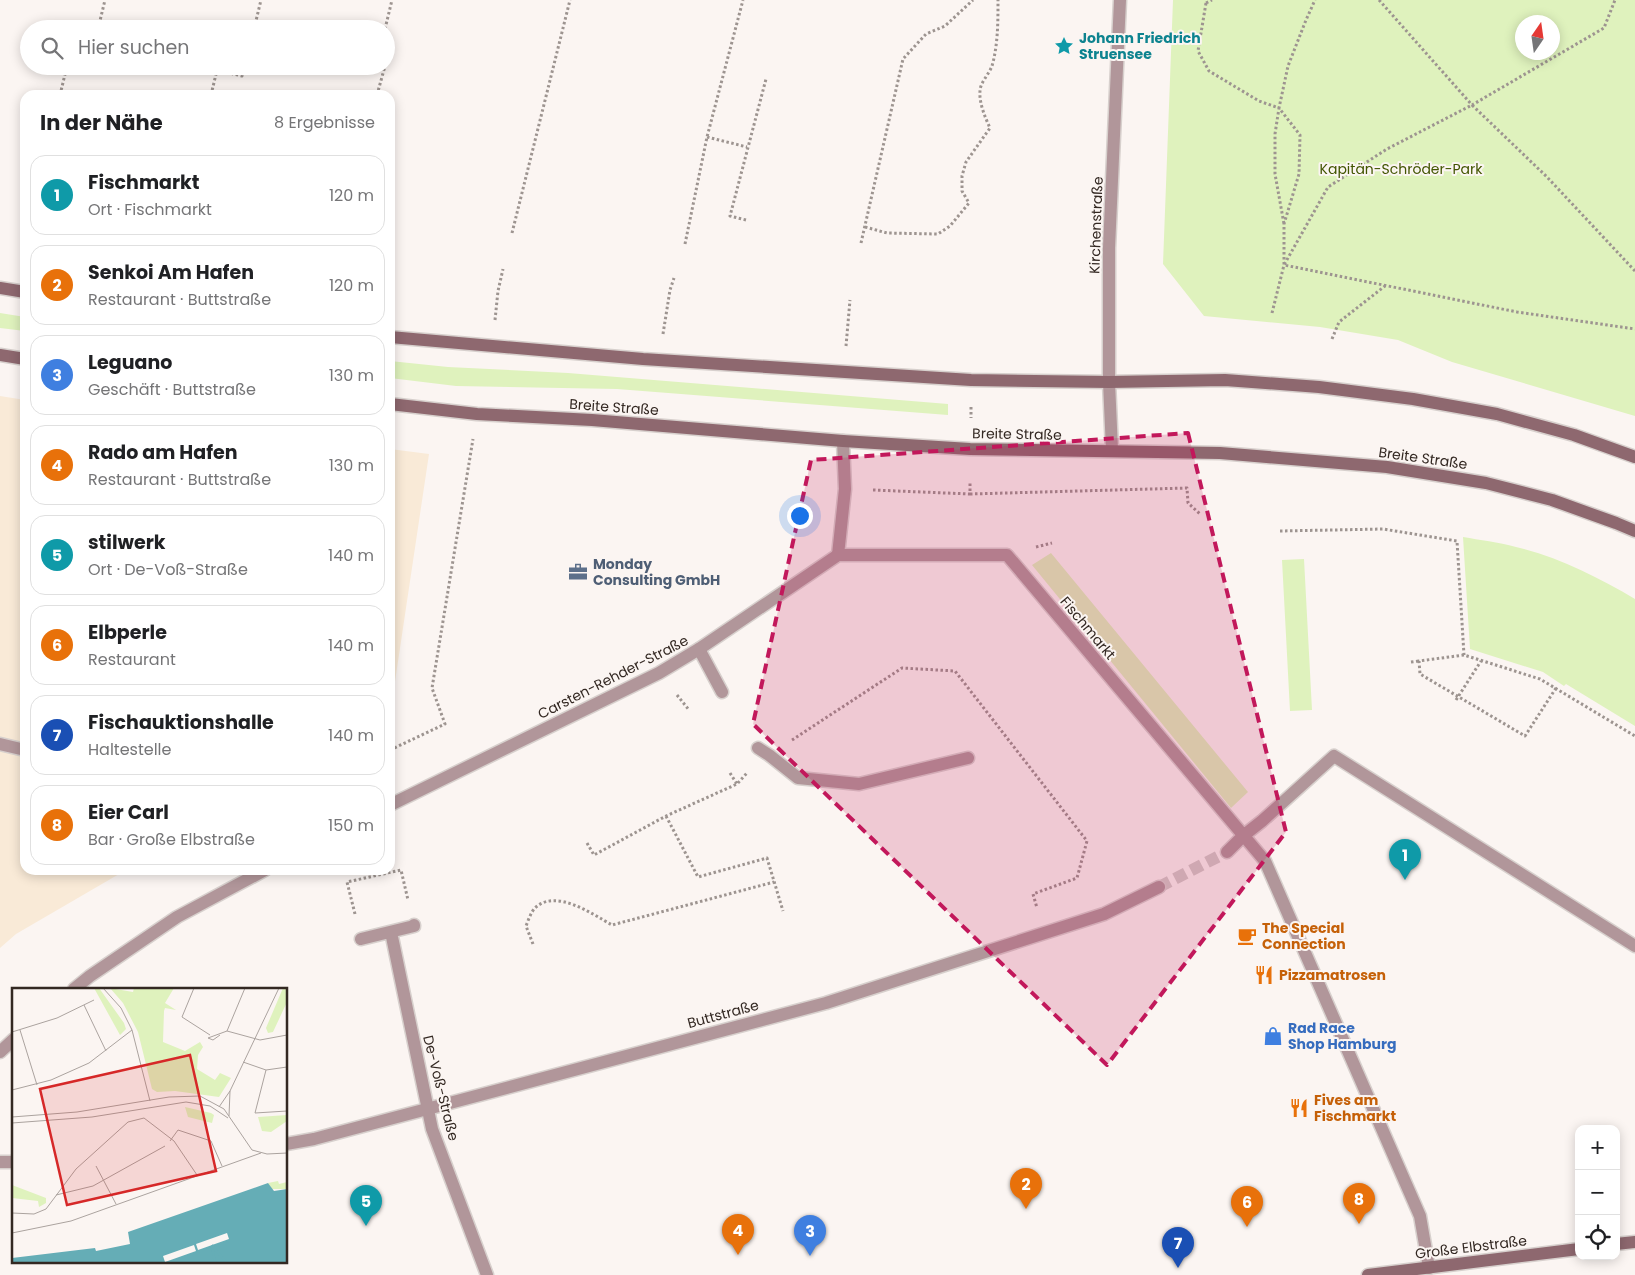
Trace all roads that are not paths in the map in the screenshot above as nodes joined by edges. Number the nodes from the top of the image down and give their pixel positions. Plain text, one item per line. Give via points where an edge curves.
1 (1120, 0) edge
2 (0, 288) edge
3 (20, 291) edge
4 (395, 337) edge
5 (0, 355) edge
6 (20, 358) edge
7 (1109, 382) junction
8 (395, 405) edge
9 (843, 441) junction
10 (1112, 450) junction
11 (1635, 457) edge
12 (1635, 531) edge
13 (838, 555) junction
14 (699, 649) junction
15 (722, 692) dead end
16 (0, 744) edge
17 (20, 749) edge
18 (763, 752) road end
19 (968, 758) dead end
20 (395, 803) edge
21 (1243, 836) junction
22 (1227, 852) tunnel mouth
23 (256, 875) edge
24 (1159, 886) tunnel mouth
25 (414, 925) dead end
26 (391, 932) junction
27 (361, 939) dead end
28 (1635, 946) edge
29 (75, 988) edge
30 (12, 1041) edge
31 (0, 1052) edge
32 (427, 1108) junction
33 (288, 1144) edge
34 (1635, 1242) edge
35 (1620, 1244) edge
36 (1575, 1250) edge
37 (1429, 1268) junction
38 (487, 1275) edge
39 (1368, 1275) edge

1 - 7 street, Kirchenstraße via 1109,248
2 - 3 main road
4 - 7 main road via 644,359 971,380
5 - 6 main road
7 - 10 street, Kirchenstraße
7 - 11 main road via 1226,380 1413,399 1497,414
8 - 9 main road, Breite Straße via 477,414
9 - 10 main road, Breite Straße via 970,449
9 - 13 street via 844,489
10 - 12 main road, Breite Straße via 1220,453 1396,468 1486,483 1552,500
13 - 14 street, Carsten-Rehder-Straße
13 - 21 street, Fischmarkt via 1007,555
14 - 15 street
14 - 20 street, Carsten-Rehder-Straße via 659,673
16 - 17 street
18 - 19 street via 798,778 859,784
21 - 22 street
21 - 28 street via 1334,756
21 - 37 street, Fischmarkt via 1265,862 1420,1216
23 - 29 street via 177,917
24 - 32 street, Buttstraße via 1104,914 826,1003
25 - 26 street
26 - 27 street
26 - 32 street, De-Voß-Straße
30 - 31 street
32 - 33 street, Buttstraße
32 - 38 street, De-Voß-Straße
34 - 35 main road
36 - 37 main road, Große Elbstraße
37 - 39 main road, Große Elbstraße

